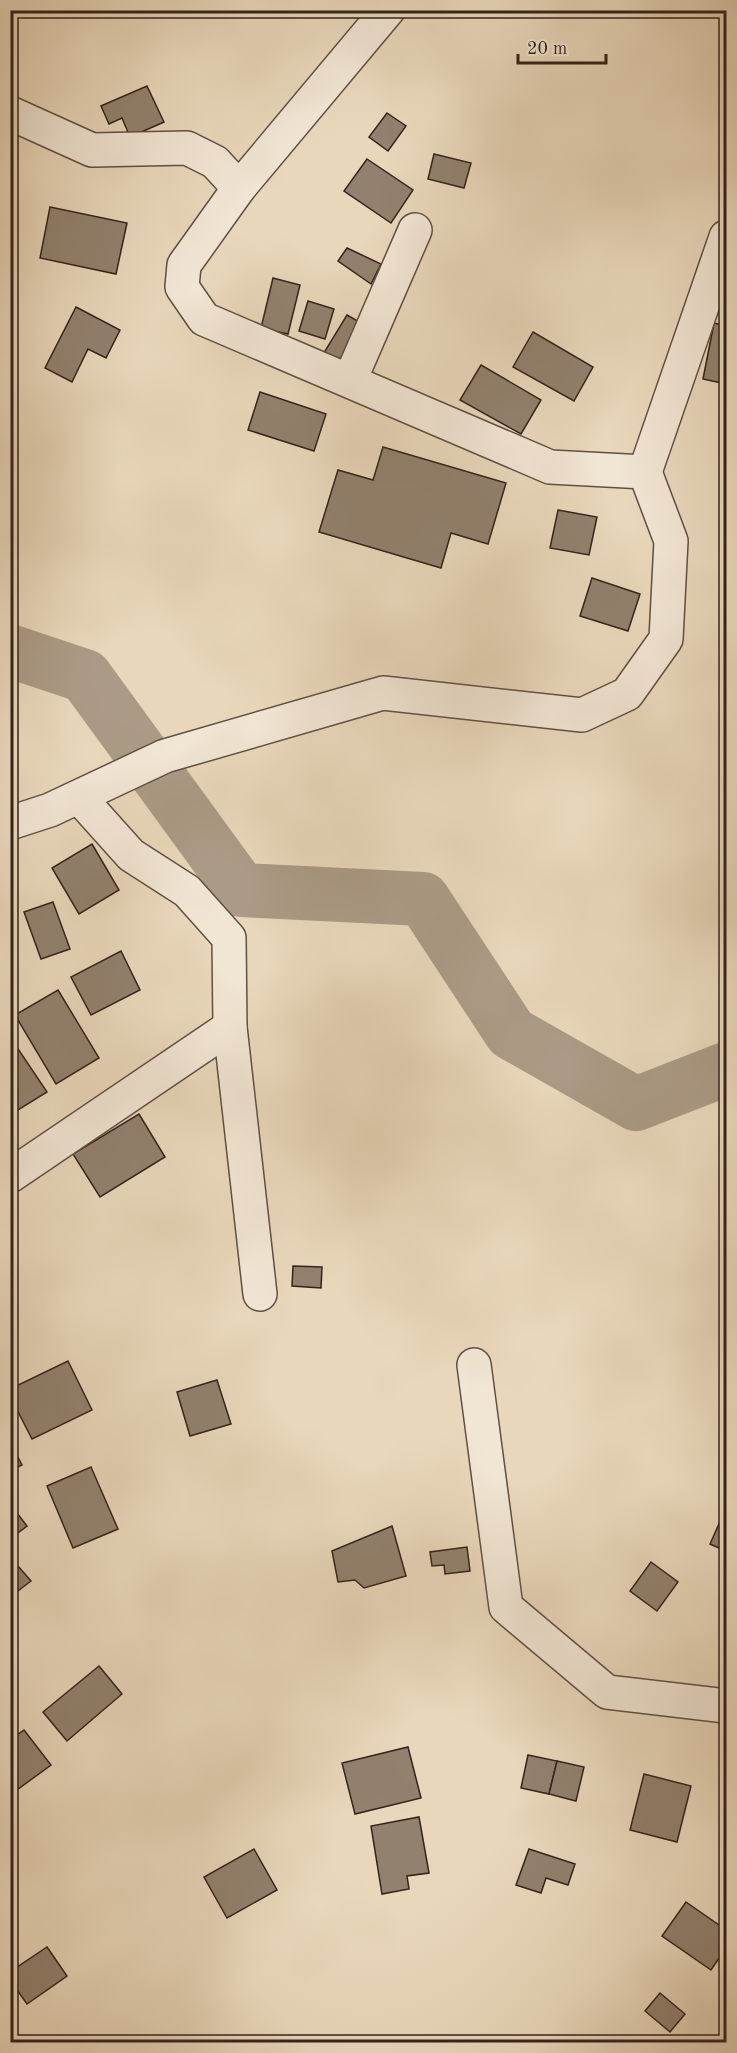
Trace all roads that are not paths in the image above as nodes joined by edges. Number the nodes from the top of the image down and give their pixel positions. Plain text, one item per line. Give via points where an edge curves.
1 (388, 10) edge
2 (10, 113) edge
3 (239, 188) junction
4 (415, 230) dead end
5 (726, 237) edge
6 (350, 380) junction
7 (645, 472) junction
8 (80, 797) junction
9 (10, 823) edge
10 (230, 1027) junction
11 (10, 1176) edge
12 (260, 1294) dead end
13 (474, 1365) dead end
14 (726, 1706) edge

1 - 3 street
2 - 3 street via 92,150 187,148 215,162
3 - 6 street via 184,266 182,287 204,319
4 - 6 street
5 - 7 street
6 - 7 street via 550,467
7 - 8 street via 671,541 666,639 627,694 582,715 383,693 165,756
8 - 9 street
8 - 10 street via 131,855 187,891 229,938
10 - 11 street
10 - 12 street
13 - 14 street via 506,1607 607,1692

